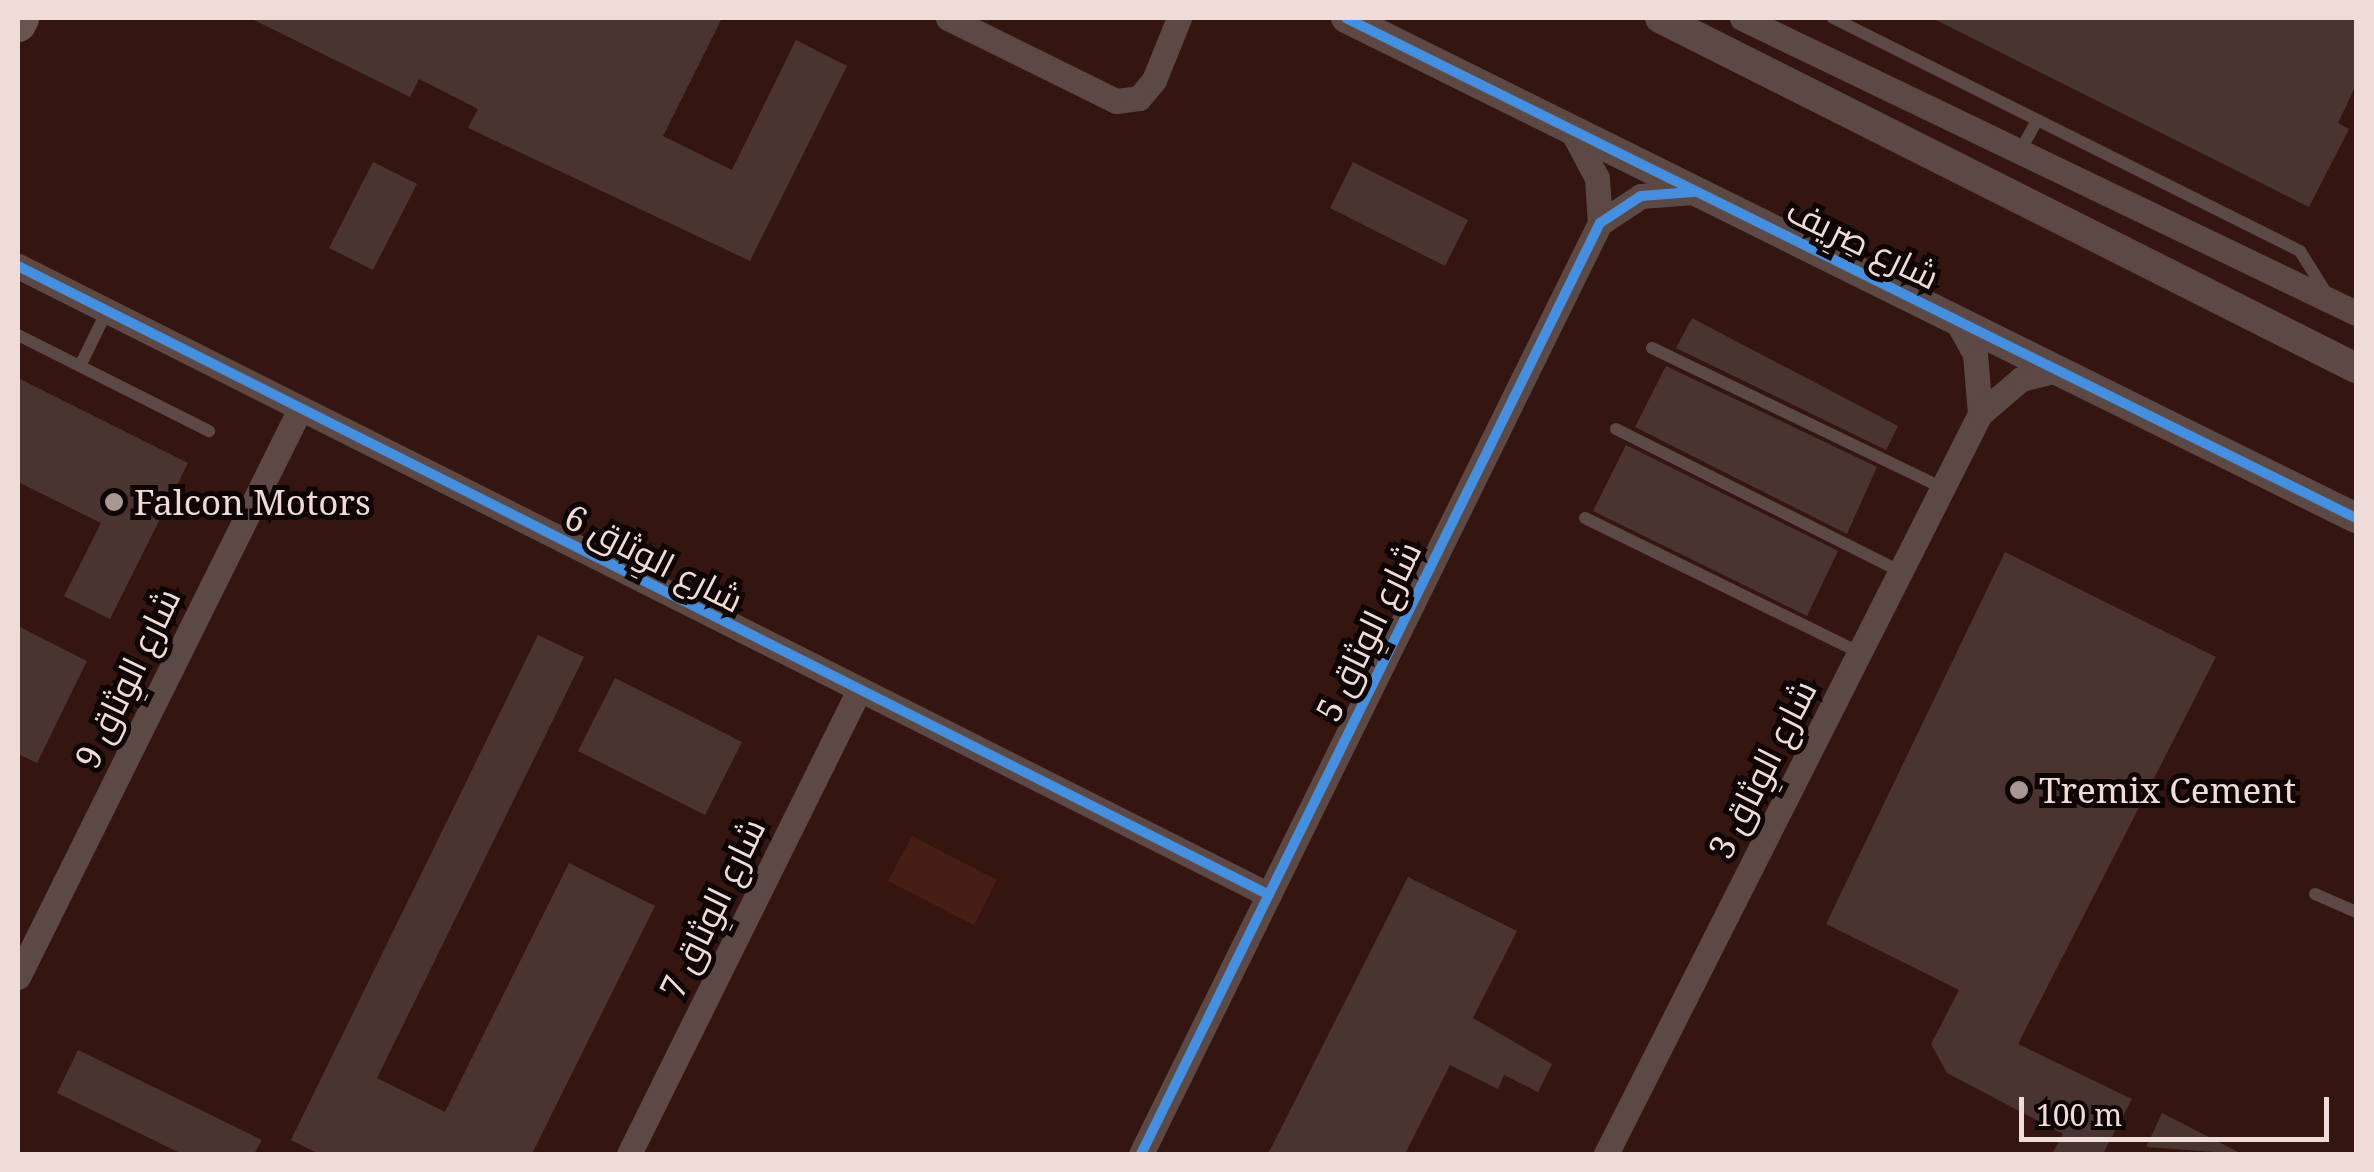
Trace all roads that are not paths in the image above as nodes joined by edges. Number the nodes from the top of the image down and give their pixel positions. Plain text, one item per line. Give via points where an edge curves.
1 (948, 18) edge
2 (1179, 18) edge
3 (1346, 18) edge
4 (1660, 18) edge
5 (1742, 18) edge
6 (1833, 18) edge
7 (2037, 121) junction
8 (1572, 132) junction
9 (2019, 154) junction
10 (1693, 192) junction
11 (1600, 223) junction
12 (18, 266) edge
13 (2330, 301) junction
14 (108, 311) junction
15 (2356, 313) edge
16 (1955, 318) junction
17 (18, 335) edge
18 (1652, 348) dead end
19 (80, 366) junction
20 (2356, 368) edge
21 (2056, 370) junction
22 (299, 411) junction
23 (1980, 414) junction
24 (1616, 429) dead end
25 (209, 430) dead end
26 (1943, 488) junction
27 (1585, 518) dead end
28 (2356, 518) edge
29 (1901, 572) junction
30 (1860, 653) junction
31 (858, 692) junction
32 (2314, 894) dead end
33 (1269, 895) junction
34 (2356, 912) edge
35 (18, 977) edge
36 (629, 1154) edge
37 (1141, 1154) edge
38 (1606, 1154) edge

1 - 2 street via 1116,101 1139,98 1154,80
3 - 8 street, شارع صِرِيف
4 - 20 street
5 - 9 street
6 - 7 lane
7 - 9 lane
7 - 13 lane via 2300,250
8 - 10 street, شارع صِرِيف
8 - 11 street via 1597,178
9 - 13 street
10 - 11 street via 1641,196
10 - 16 street, شارع صِرِيف
11 - 33 street, شارع الوِثاق 5
12 - 14 street, شارع الوِثاق 6
13 - 15 street
14 - 19 lane
14 - 22 street, شارع الوِثاق 6
16 - 21 street, شارع صِرِيف
16 - 23 street, شارع الوِثاق 3 via 1978,364
17 - 19 lane
18 - 26 lane
19 - 25 lane
21 - 23 street, شارع الوِثاق 3 via 2021,379
21 - 28 street, شارع صِرِيف
22 - 31 street, شارع الوِثاق 6
22 - 35 street, شارع الوِثاق 9
23 - 26 street, شارع الوِثاق 3
24 - 29 lane
26 - 29 street, شارع الوِثاق 3
27 - 30 lane
29 - 30 street, شارع الوِثاق 3
30 - 38 street, شارع الوِثاق 3
31 - 33 street, شارع الوِثاق 6
31 - 36 street, شارع الوِثاق 7
32 - 34 lane
33 - 37 street, شارع الوِثاق 5

